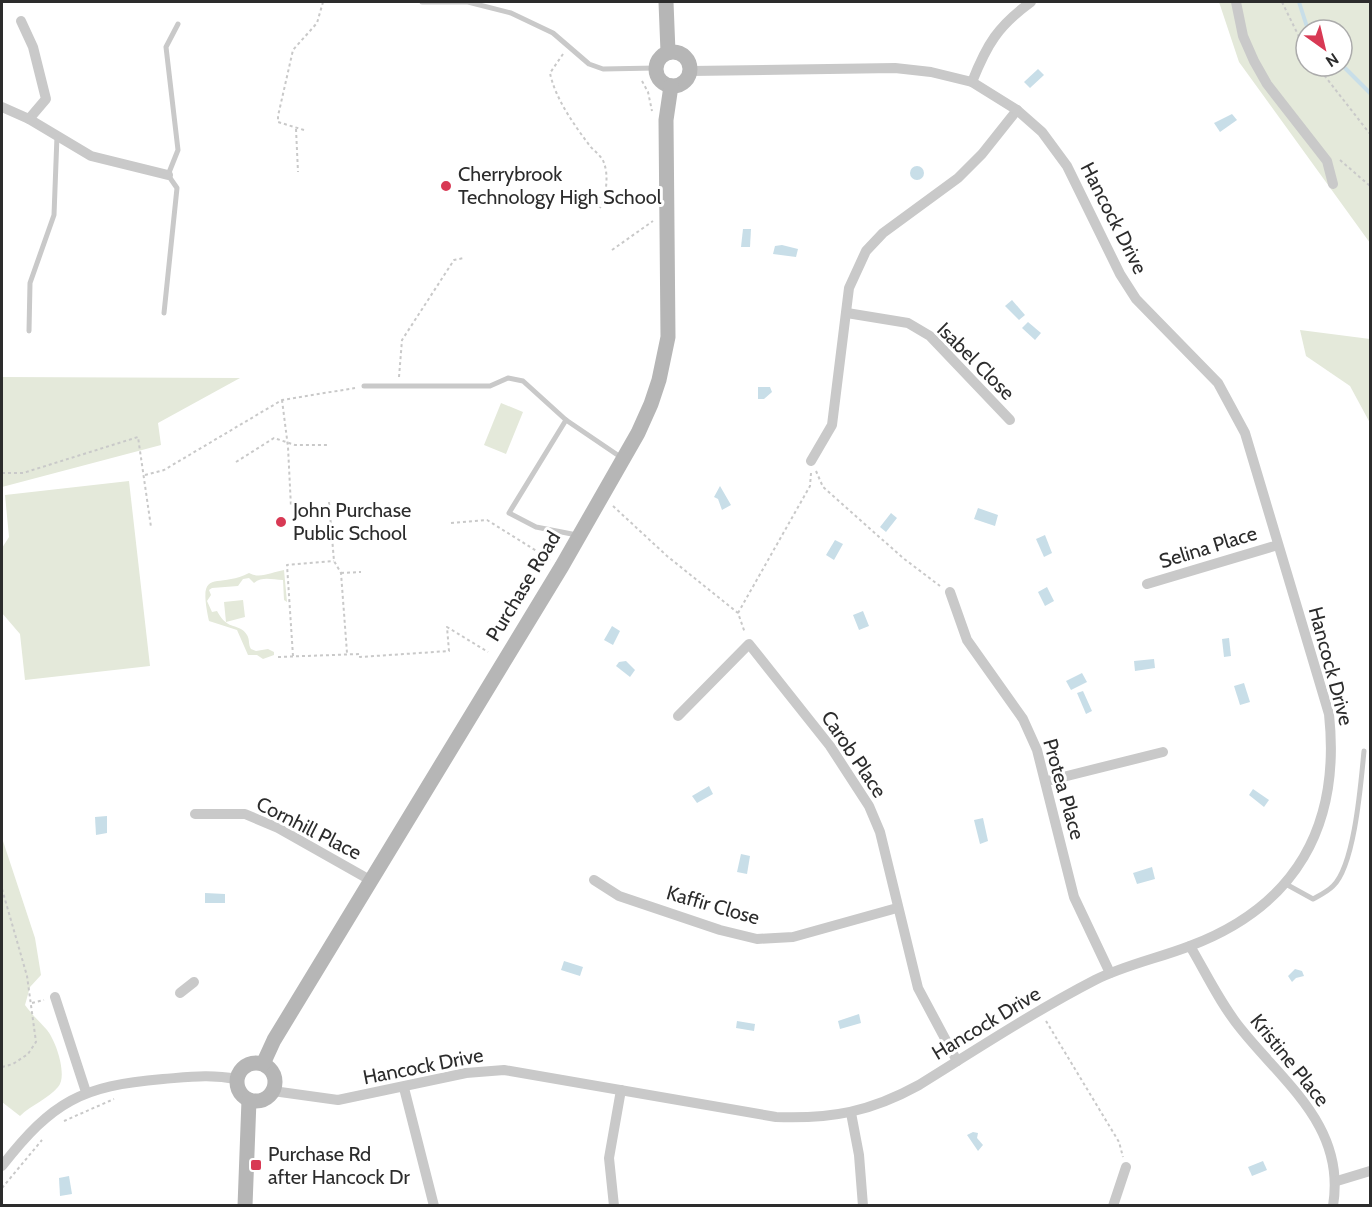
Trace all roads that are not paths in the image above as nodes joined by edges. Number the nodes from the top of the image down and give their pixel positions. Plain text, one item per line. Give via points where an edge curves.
1 (422, 2) edge
2 (666, 2) edge
3 (1030, 2) edge
4 (1236, 2) edge
5 (21, 21) dead end
6 (178, 24) dead end
7 (668, 52) junction
8 (656, 68) junction
9 (691, 71) junction
10 (972, 82) junction
11 (671, 86) junction
12 (2, 107) edge
13 (1017, 110) junction
14 (29, 119) junction
15 (57, 136) junction
16 (168, 175) junction
17 (1333, 184) dead end
18 (164, 313) dead end
19 (847, 313) junction
20 (29, 331) dead end
21 (364, 386) road end
22 (566, 420) junction
23 (1010, 420) dead end
24 (623, 459) junction
25 (811, 461) road end
26 (578, 536) junction
27 (1278, 545) junction
28 (1147, 584) dead end
29 (950, 592) road end
30 (678, 716) dead end
31 (1364, 751) dead end
32 (1163, 752) dead end
33 (1047, 781) junction
34 (195, 814) dead end
35 (370, 880) junction
36 (594, 880) dead end
37 (1284, 883) junction
38 (897, 908) junction
39 (1190, 946) junction
40 (1110, 973) junction
41 (194, 982) dead end
42 (180, 993) dead end
43 (55, 997) dead end
44 (957, 1061) junction
45 (263, 1064) junction
46 (236, 1079) junction
47 (404, 1088) junction
48 (621, 1090) junction
49 (273, 1091) junction
50 (86, 1092) junction
51 (249, 1100) junction
52 (851, 1113) junction
53 (2, 1166) edge
54 (1126, 1167) road end
55 (1371, 1171) edge
56 (1337, 1181) junction
57 (245, 1206) edge
58 (434, 1206) edge
59 (614, 1206) edge
60 (863, 1206) edge
61 (1113, 1206) edge
62 (1333, 1206) edge

1 - 8 lane via 468,2 536,23 572,46 589,64 603,69
2 - 7 main road
3 - 10 street via 1005,21 986,47
4 - 17 street via 1243,36 1254,61 1267,84 1327,161
5 - 14 street via 33,47 46,99
6 - 16 lane via 166,47 178,150
7 - 8 main road
7 - 9 main road via 685,56
8 - 11 main road via 660,80
9 - 10 street, Hancock Drive via 895,68
9 - 11 main road via 686,81
10 - 13 street, Hancock Drive
11 - 24 main road, Purchase Road via 666,120 668,337 651,404
12 - 14 street
13 - 19 street via 958,178 866,250 849,288
13 - 27 street, Hancock Drive via 1042,132 1067,166 1136,300 1218,383 1245,433
14 - 15 street
15 - 16 street via 91,156
15 - 20 lane via 54,215 30,283
16 - 18 lane via 177,188
19 - 23 street, Isabel Close via 909,323 930,336
19 - 25 street via 832,425
21 - 22 lane via 490,386 508,378 524,381
22 - 24 lane
22 - 26 lane via 509,513 536,527
24 - 26 main road, Purchase Road
26 - 35 main road, Purchase Road
27 - 28 street, Selina Place
27 - 37 street, Hancock Drive via 1329,714 1332,746 1325,808 1314,837
29 - 33 street, Protea Place via 967,640 1023,719
30 - 38 street, Carob Place via 749,644 830,746 869,806 879,831
31 - 37 lane via 1359,811 1334,885 1313,899
32 - 33 street
33 - 40 street, Protea Place via 1074,897
34 - 35 street, Cornhill Place via 245,814 278,828
35 - 45 main road, Purchase Road
36 - 38 street, Kaffir Close via 619,896 757,939 793,937
37 - 39 street, Hancock Drive via 1254,913
38 - 44 street, Carob Place via 918,988
39 - 40 street, Hancock Drive
39 - 56 street, Kristine Place via 1239,1027 1321,1126
40 - 44 street, Hancock Drive
41 - 42 street
43 - 50 street
44 - 52 street, Hancock Drive via 893,1099
45 - 46 main road via 246,1065
45 - 49 main road via 273,1072
46 - 50 street via 213,1075 119,1083
46 - 51 main road via 238,1091
47 - 48 street, Hancock Drive via 466,1073 504,1070
47 - 49 street, Hancock Drive via 338,1100
47 - 58 street
48 - 52 street, Hancock Drive via 776,1117 814,1119
48 - 59 street via 609,1158
49 - 51 main road via 265,1100
50 - 53 street via 47,1115
51 - 57 main road
52 - 60 street
54 - 61 street
55 - 56 street
56 - 62 street, Kristine Place

